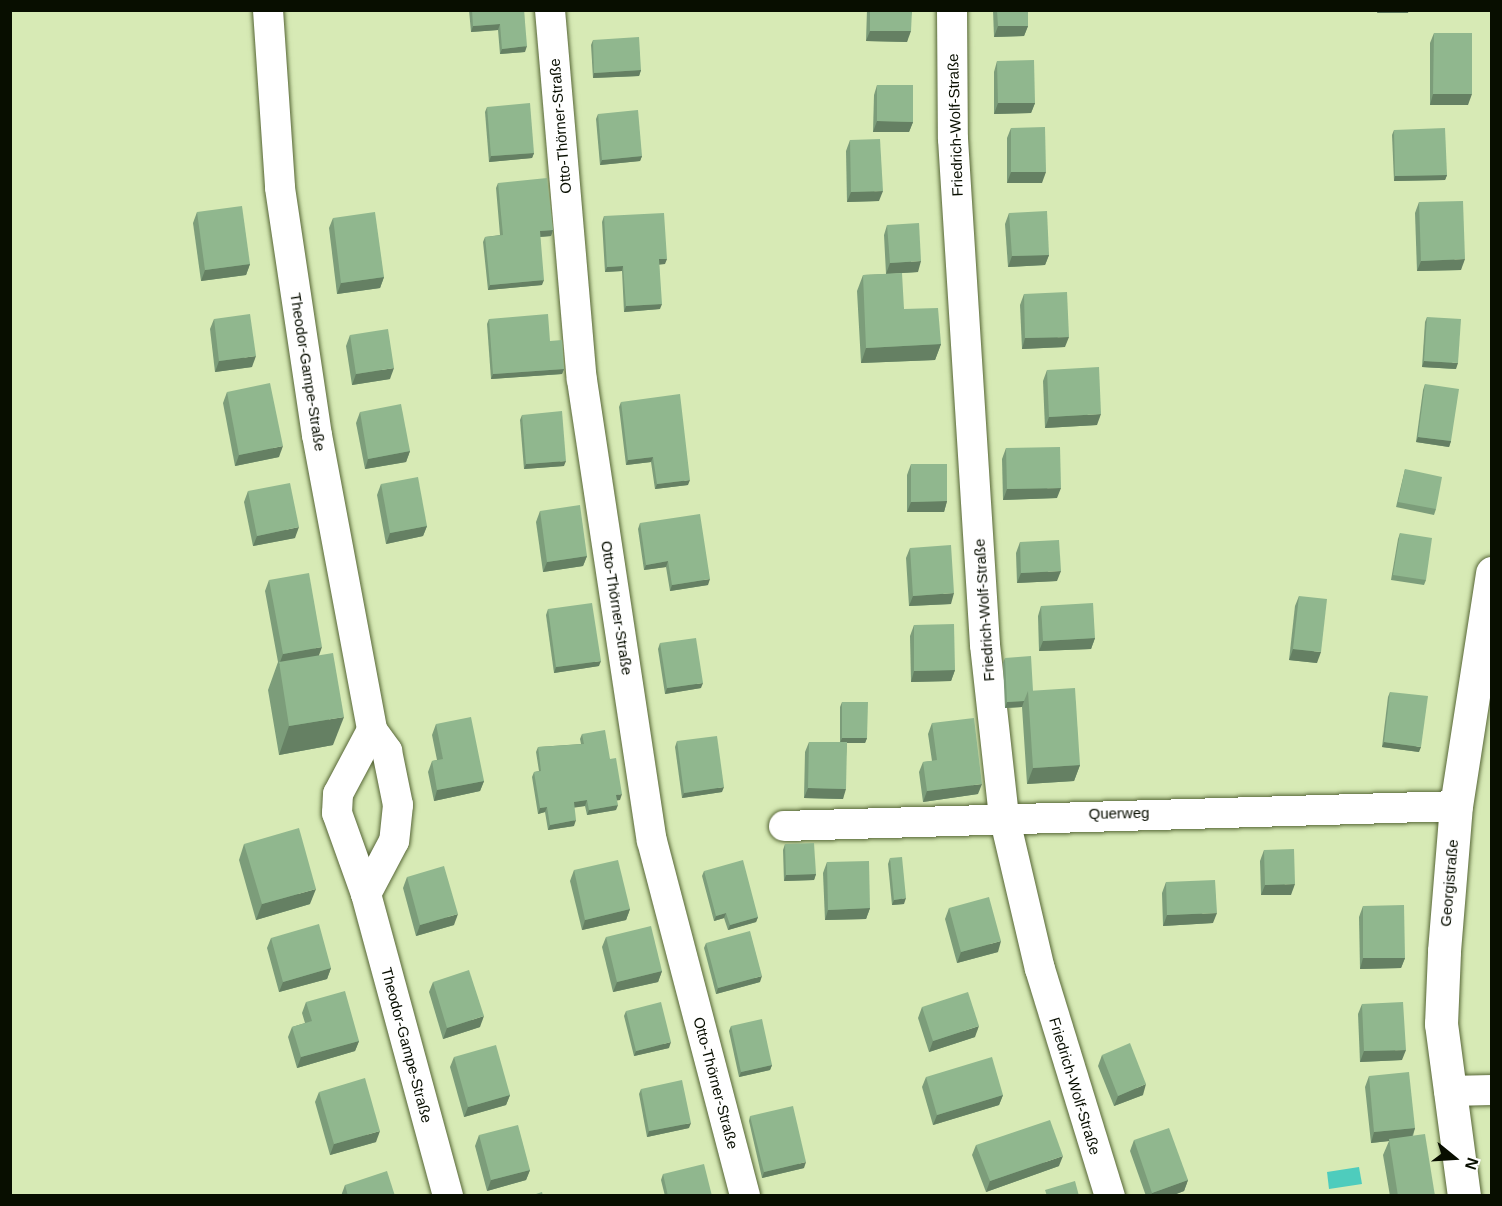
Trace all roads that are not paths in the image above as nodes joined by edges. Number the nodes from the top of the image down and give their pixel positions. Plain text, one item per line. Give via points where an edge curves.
1 (268, 10) edge
2 (550, 10) edge
3 (952, 10) edge
4 (1491, 573) edge
5 (372, 730) junction
6 (1456, 806) junction
7 (1004, 816) junction
8 (784, 826) dead end
9 (366, 894) junction
10 (1491, 1090) edge
11 (1449, 1091) junction
12 (448, 1196) edge
13 (745, 1196) edge
14 (1110, 1196) edge
15 (1464, 1196) edge

1 - 5 street, Theodor-Gampe-Straße via 282,200 317,435
2 - 13 street, Otto-Thörner-Straße via 582,380 652,841
3 - 7 street, Friedrich-Wolf-Straße via 953,139 985,645
4 - 6 street, Georgistraße
5 - 9 street, Theodor-Gampe-Straße via 387,751 399,805 394,840
5 - 9 street, Theodor-Gampe-Straße via 338,794 337,813
6 - 7 street, Querweg
6 - 11 street, Georgistraße via 1441,1024
7 - 8 street, Querweg
7 - 14 street, Friedrich-Wolf-Straße via 1040,969
9 - 12 street, Theodor-Gampe-Straße
10 - 11 street
11 - 15 street, Georgistraße

